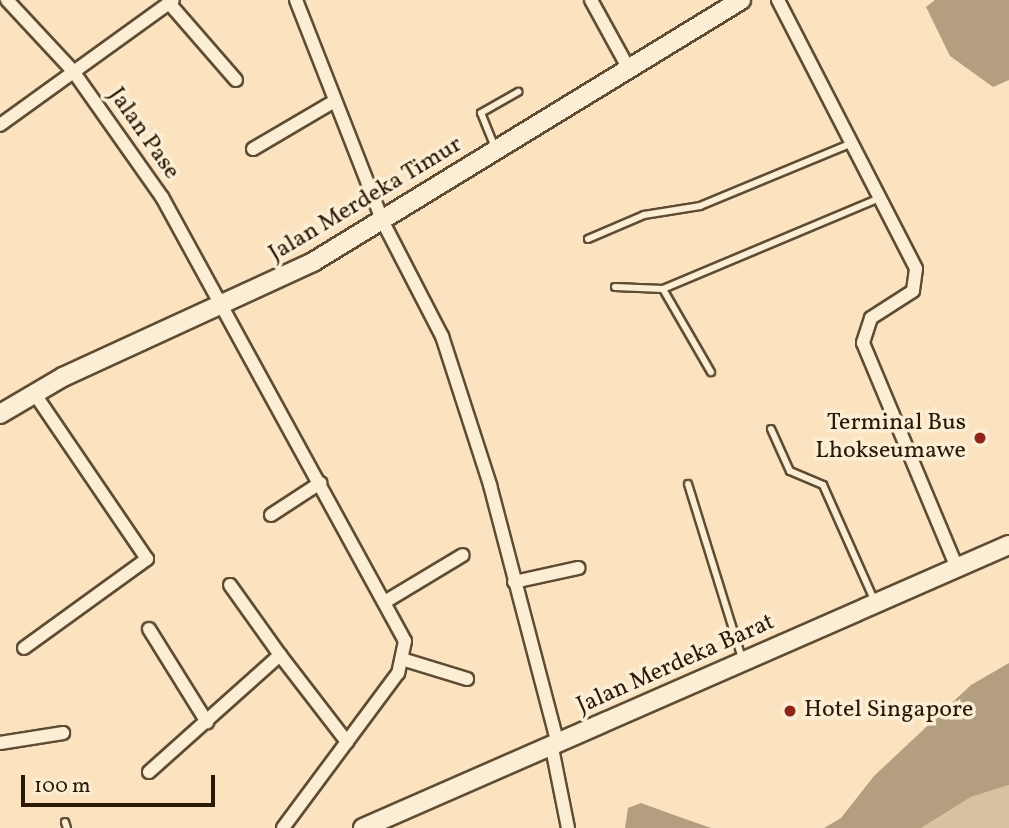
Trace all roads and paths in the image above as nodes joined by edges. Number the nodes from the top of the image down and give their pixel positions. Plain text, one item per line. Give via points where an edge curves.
1 (7, 0) edge
2 (296, 0) edge
3 (591, 0) edge
4 (741, 0) edge
5 (778, 0) edge
6 (171, 1) edge
7 (629, 69) junction
8 (73, 71) junction
9 (236, 80) dead end
10 (518, 92) dead end
11 (333, 102) junction
12 (0, 125) edge
13 (854, 142) junction
14 (253, 149) dead end
15 (496, 151) junction
16 (880, 198) junction
17 (382, 220) junction
18 (588, 239) dead end
19 (615, 287) dead end
20 (663, 289) junction
21 (226, 305) junction
22 (711, 372) dead end
23 (34, 393) junction
24 (0, 414) edge
25 (771, 429) dead end
26 (320, 483) junction
27 (688, 484) dead end
28 (271, 515) dead end
29 (1009, 545) edge
30 (463, 555) dead end
31 (578, 568) dead end
32 (957, 568) junction
33 (514, 582) junction
34 (230, 585) dead end
35 (388, 600) junction
36 (877, 607) junction
37 (149, 629) dead end
38 (24, 648) dead end
39 (280, 655) junction
40 (742, 658) junction
41 (405, 660) junction
42 (467, 679) dead end
43 (206, 722) junction
44 (63, 733) dead end
45 (347, 742) junction
46 (0, 743) edge
47 (555, 746) junction
48 (149, 772) dead end
49 (284, 828) edge
50 (363, 828) edge
51 (568, 828) edge

1 - 8 street, Jalan Pase
2 - 11 street
3 - 7 street
4 - 7 main road, Jalan Merdeka Timur
5 - 13 street
6 - 8 street
6 - 9 street
7 - 15 main road, Jalan Merdeka Timur
8 - 12 street
8 - 21 street, Jalan Pase via 162,197
10 - 15 lane via 481,113
11 - 14 street
11 - 17 street
13 - 16 street
13 - 18 lane via 700,206 644,215
15 - 17 main road, Jalan Merdeka Timur
16 - 20 lane
16 - 32 street via 917,277 908,296 866,323 863,343
17 - 21 main road, Jalan Merdeka Timur
17 - 33 street via 442,336
19 - 20 lane
20 - 22 lane
21 - 23 main road, Jalan Merdeka Timur
21 - 26 street, Jalan Pase
23 - 24 main road, Jalan Merdeka Timur
23 - 38 street via 147,559
25 - 36 lane via 790,471 823,485
26 - 28 street
26 - 35 street, Jalan Pase
27 - 40 lane
29 - 32 main road, Jalan Merdeka Barat
30 - 35 street
31 - 33 street
32 - 36 main road, Jalan Merdeka Barat
33 - 47 street
34 - 39 street
35 - 41 street, Jalan Pase via 405,641
36 - 40 main road, Jalan Merdeka Barat
37 - 43 street
39 - 43 street
39 - 45 street
40 - 47 main road, Jalan Merdeka Barat
41 - 42 street
41 - 45 street
43 - 48 street
44 - 46 street
45 - 49 street
47 - 50 main road, Jalan Merdeka Barat
47 - 51 street

